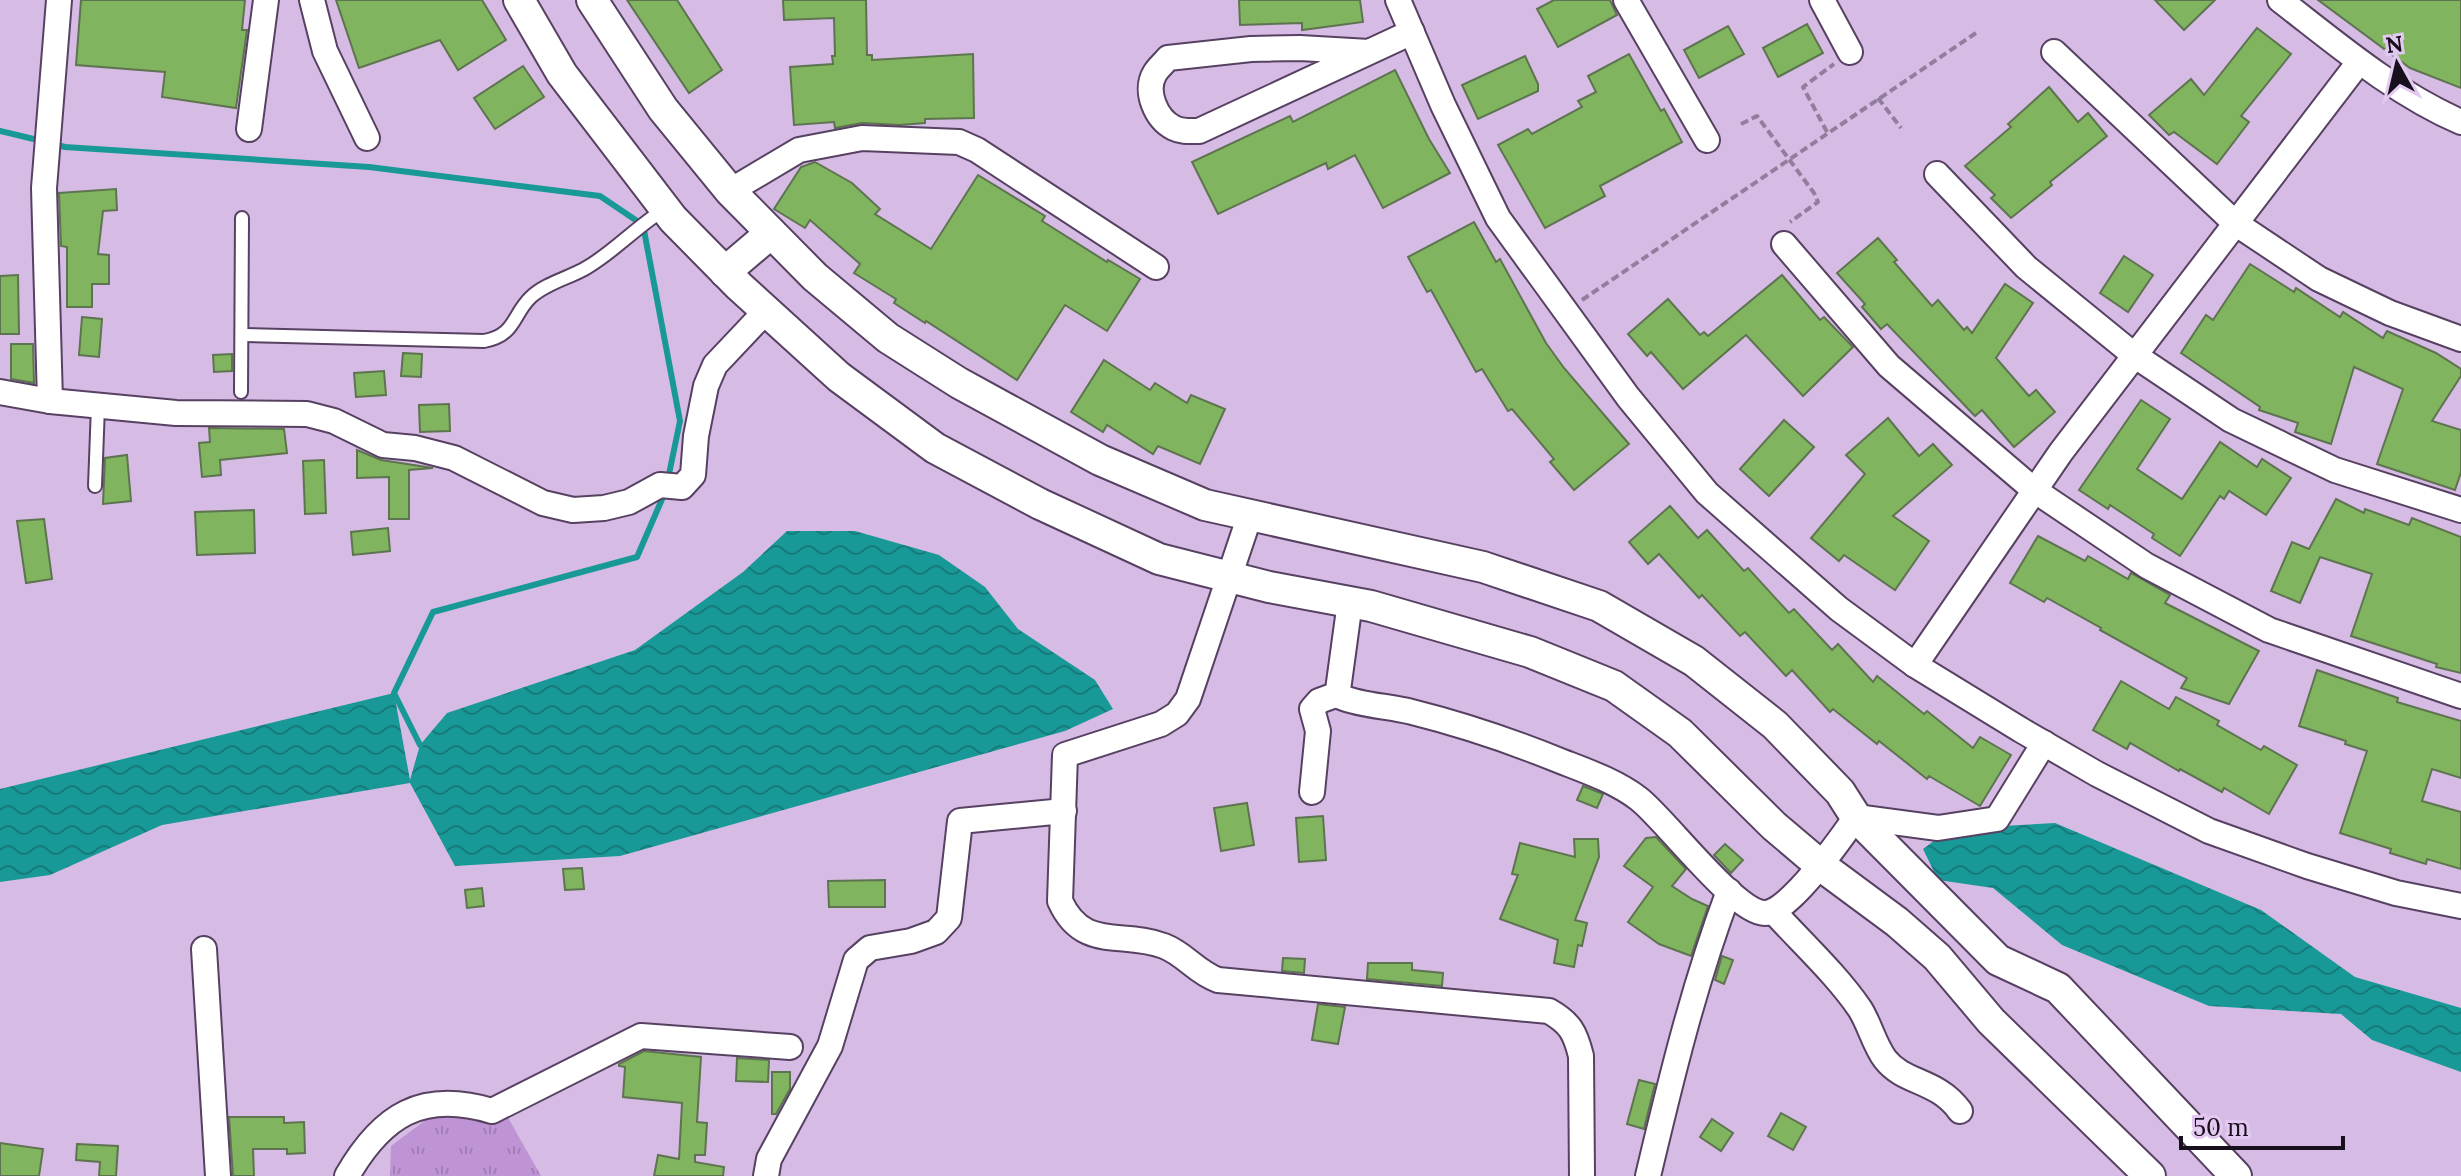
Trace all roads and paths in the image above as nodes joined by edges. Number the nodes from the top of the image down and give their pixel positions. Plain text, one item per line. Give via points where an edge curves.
1 (59, 0) edge
2 (266, 0) edge
3 (312, 0) edge
4 (519, 0) edge
5 (592, 0) edge
6 (1398, 0) edge
7 (1626, 0) edge
8 (1822, 0) edge
9 (2280, 0) edge
10 (1412, 32) junction
11 (1976, 33) dead end
12 (1369, 52) junction
13 (1850, 52) joint
14 (2054, 52) dead end
15 (2359, 62) junction
16 (1878, 98) junction
17 (2461, 122) edge
18 (1741, 124) dead end
19 (1901, 128) dead end
20 (249, 129) dead end
21 (1827, 132) junction
22 (367, 138) dead end
23 (1707, 140) dead end
24 (1788, 158) junction
25 (1937, 174) dead end
26 (730, 191) junction
27 (656, 215) junction
28 (242, 218) dead end
29 (2235, 223) junction
30 (771, 233) junction
31 (1784, 244) joint
32 (1156, 267) dead end
33 (725, 272) junction
34 (766, 311) junction
35 (1567, 311) junction
36 (243, 335) junction
37 (2461, 339) edge
38 (2134, 355) junction
39 (0, 392) edge
40 (241, 392) dead end
41 (50, 401) junction
42 (98, 406) junction
43 (95, 486) dead end
44 (2034, 490) junction
45 (2461, 510) edge
46 (1250, 515) junction
47 (1229, 577) junction
48 (1350, 602) junction
49 (1915, 665) junction
50 (1338, 694) junction
51 (2461, 696) edge
52 (2044, 743) junction
53 (1312, 792) dead end
54 (1064, 811) junction
55 (1856, 817) junction
56 (1797, 890) junction
57 (1729, 891) junction
58 (2461, 906) edge
59 (204, 949) dead end
60 (790, 1047) dead end
61 (1960, 1111) dead end
62 (2235, 1174) edge
63 (218, 1176) edge
64 (347, 1176) edge
65 (766, 1176) edge
66 (1582, 1176) edge
67 (1648, 1176) edge
68 (2150, 1176) edge

1 - 41 street via 44,188
2 - 20 street
3 - 22 street via 325,51
4 - 27 street
5 - 26 street via 663,109
6 - 10 street
7 - 23 street
8 - 13 street
9 - 15 street
10 - 12 street
10 - 35 street via 1498,218
11 - 16 path
12 - 12 street via 1199,131 1174,128 1153,102 1154,74 1168,58 1251,49
13 - 21 path via 1803,87
14 - 29 street
15 - 17 street via 2431,109
15 - 29 street
16 - 19 path
16 - 21 path
18 - 24 path via 1757,116
21 - 24 path
24 - 31 path via 1818,202 1783,228
24 - 35 path
25 - 38 street via 2026,267
26 - 30 street
26 - 32 street via 799,150 862,138 959,142
27 - 33 street
27 - 36 lane via 588,267 535,293 496,339
28 - 36 lane
29 - 37 street via 2319,279
29 - 38 street
30 - 33 street
30 - 46 street via 888,338 959,383 1100,460 1205,505
31 - 44 street via 1889,366
33 - 34 street
34 - 42 street via 715,365 706,386 693,475 604,508 573,510 543,503 454,458 383,445 307,414 199,415
34 - 47 street via 839,377 935,448 1159,559
35 - 49 street via 1628,397 1707,493 1839,609
36 - 40 lane
38 - 44 street
38 - 45 street via 2231,420 2335,470
39 - 41 street
41 - 42 street
42 - 43 lane
44 - 49 street
44 - 51 street via 2147,566 2269,630
46 - 47 street
46 - 55 street via 1483,567 1599,606 1694,661 1775,725 1840,792
47 - 48 street
47 - 54 street via 1188,699 1161,724 1065,755
48 - 50 street
48 - 56 street via 1530,652 1614,686 1680,733 1774,826
49 - 52 street
50 - 53 street via 1312,709 1318,731
50 - 57 street via 1508,740 1622,788 1642,801
52 - 55 street via 1997,819 1938,828
52 - 58 street via 2209,831 2396,893
54 - 65 street via 960,821 949,918 936,932 870,948 856,960 830,1046 769,1159
54 - 66 street via 1060,901 1075,926 1090,933 1164,946 1218,980 1549,1011 1567,1021 1581,1056
55 - 56 street
55 - 62 street via 1998,960 2058,988
56 - 57 street via 1759,912
56 - 61 street via 1886,1059 1898,1071 1950,1097
56 - 68 street via 1897,922
57 - 67 street via 1682,1036
59 - 63 street
60 - 64 street via 641,1036 492,1111 458,1103 412,1109 381,1130

